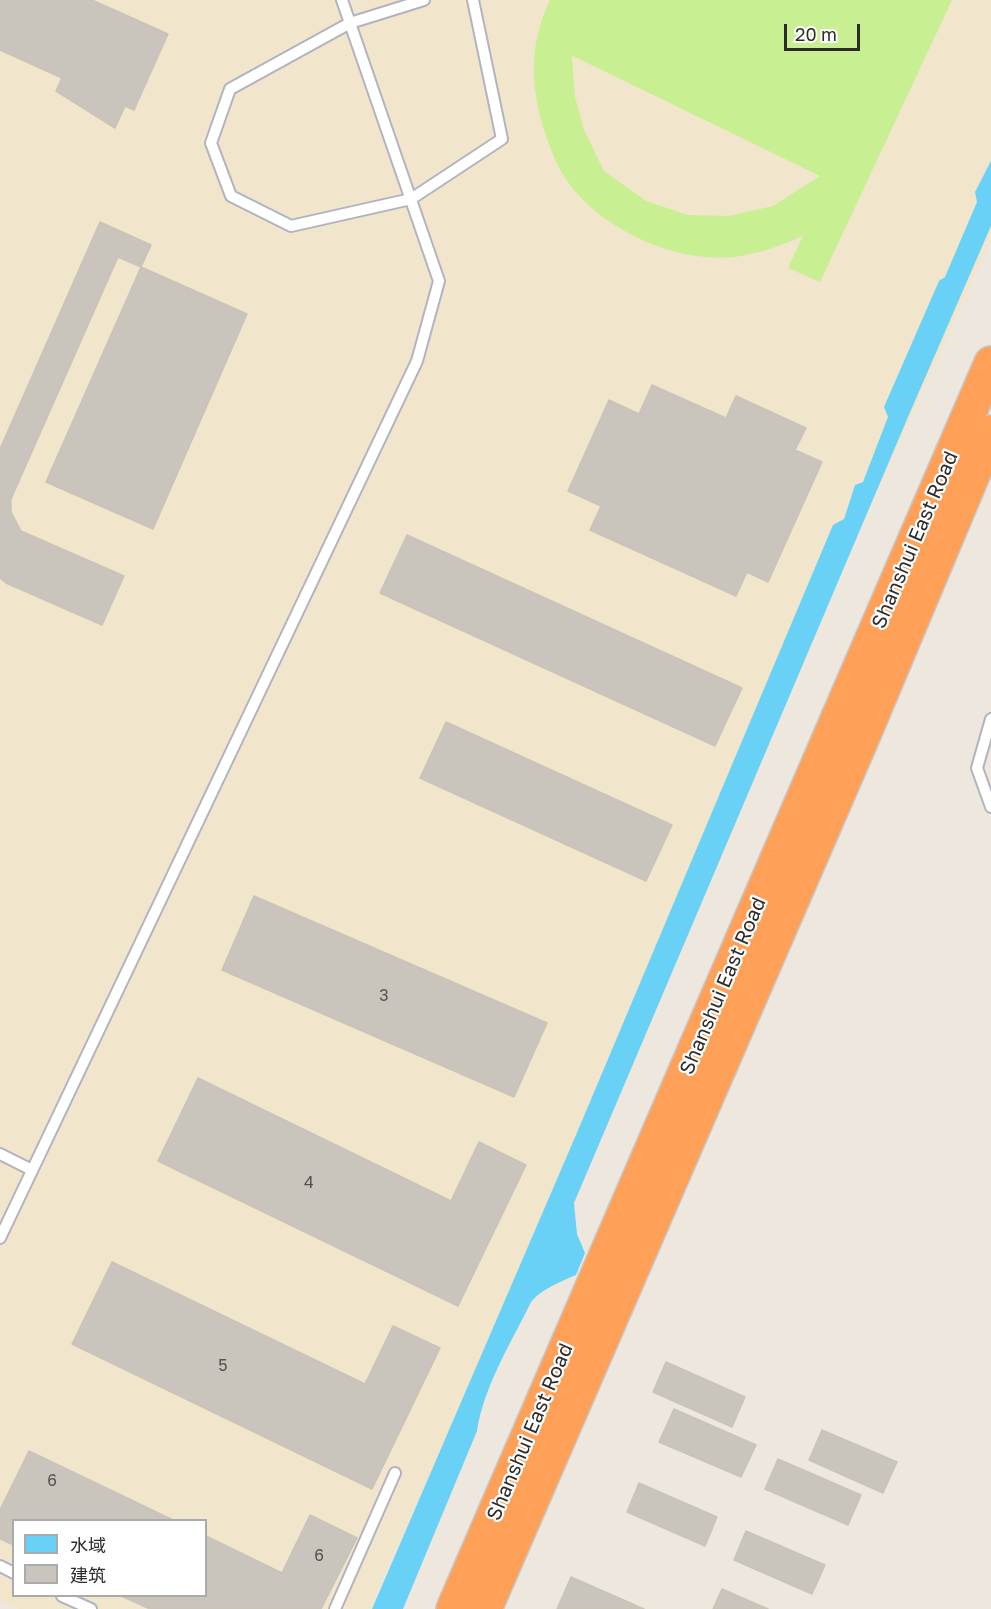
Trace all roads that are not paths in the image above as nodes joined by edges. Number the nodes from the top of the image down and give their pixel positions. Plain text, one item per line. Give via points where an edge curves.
1 (342, 0) edge
2 (424, 0) edge
3 (473, 0) edge
4 (350, 23) junction
5 (411, 199) junction
6 (991, 363) edge
7 (991, 432) edge
8 (991, 719) edge
9 (991, 807) edge
10 (0, 1154) edge
11 (32, 1170) junction
12 (0, 1238) edge
13 (395, 1473) dead end
14 (64, 1597) edge
15 (91, 1609) edge
16 (335, 1609) edge
17 (453, 1609) edge
18 (485, 1609) edge

1 - 4 lane
2 - 4 lane
3 - 5 lane via 502,139
4 - 5 lane
4 - 5 lane via 230,89 211,143 231,195 291,226
5 - 11 lane via 439,281 417,361
6 - 17 highway, Shanshui East Road
7 - 18 highway, Shanshui East Road
8 - 9 lane via 977,768
10 - 11 lane
11 - 12 lane
13 - 16 lane
14 - 15 lane

